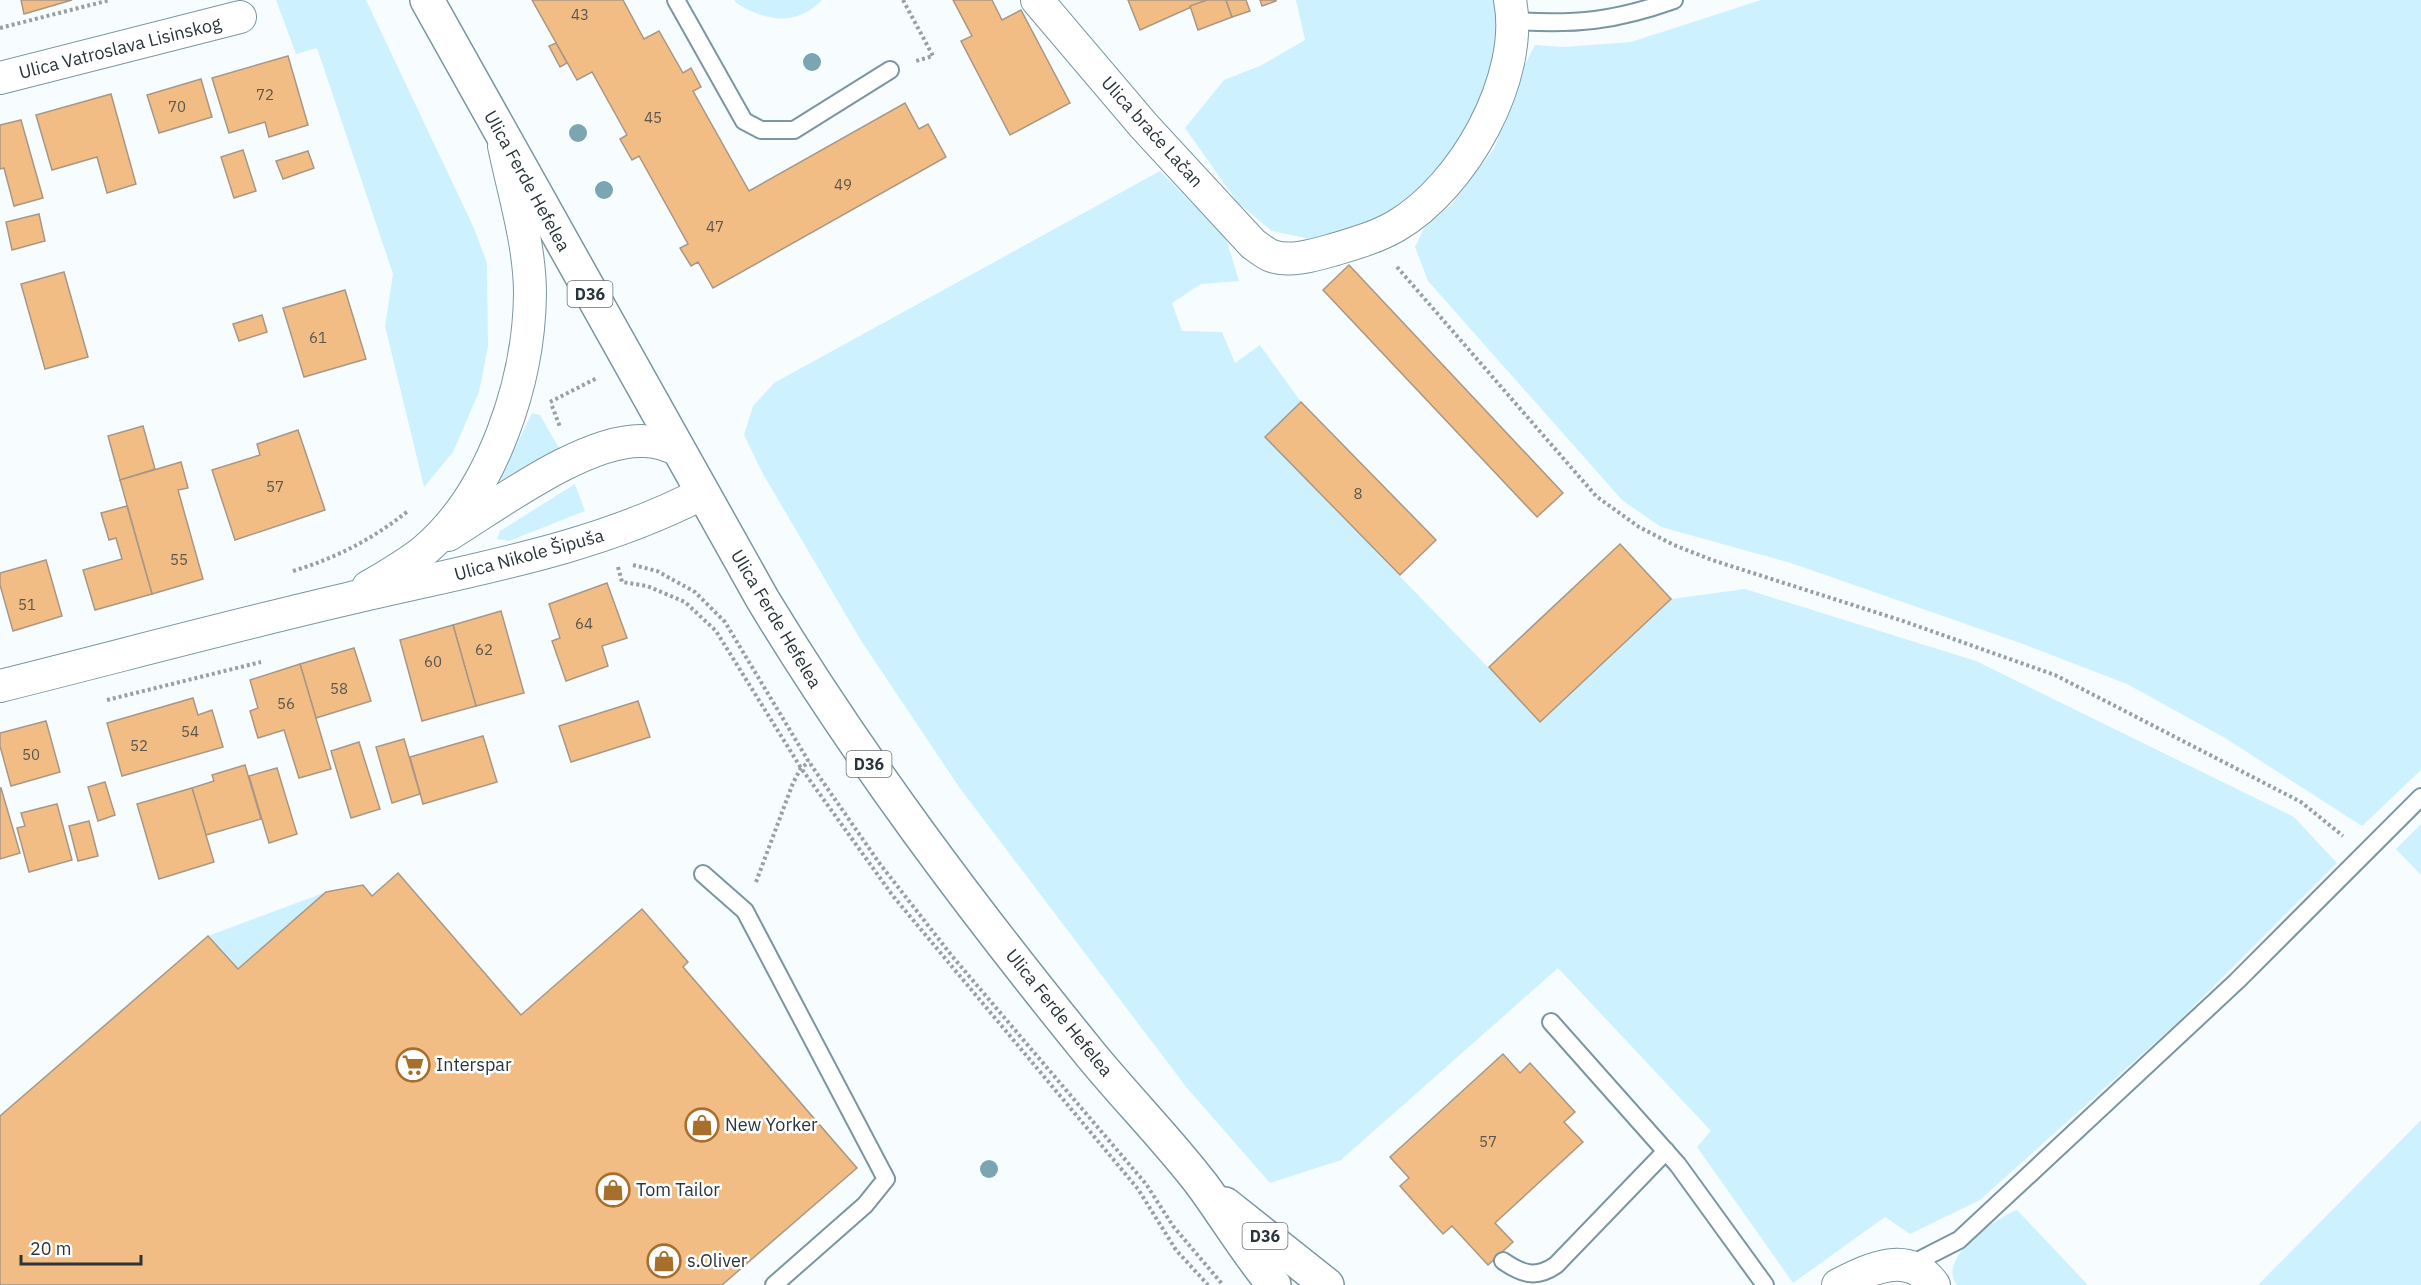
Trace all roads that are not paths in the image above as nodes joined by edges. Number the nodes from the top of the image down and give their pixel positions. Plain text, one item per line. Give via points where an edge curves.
1 (427, 0) edge
2 (676, 0) edge
3 (1037, 0) edge
4 (1674, 0) edge
5 (1512, 10) edge
6 (240, 17) dead end
7 (890, 70) road end
8 (0, 78) edge
9 (502, 138) junction
10 (679, 450) junction
11 (703, 493) junction
12 (426, 549) junction
13 (349, 598) junction
14 (0, 687) edge
15 (2421, 797) edge
16 (703, 874) dead end
17 (1551, 1022) dead end
18 (1666, 1151) junction
19 (1203, 1186) junction
20 (1503, 1261) dead end
21 (1908, 1266) junction
22 (774, 1285) edge
23 (1274, 1285) edge
24 (1327, 1285) edge
25 (1765, 1285) edge
26 (1838, 1285) edge
27 (1934, 1285) edge

1 - 9 main road, Ulica Ferde Hefelea / D36
2 - 7 lane via 744,121 761,130 794,130
3 - 5 street, Ulica braće Lačan via 1144,126 1253,244 1273,257 1306,256 1371,238 1396,226 1447,182 1475,142 1504,79 1513,46
4 - 5 lane via 1616,19 1576,23
6 - 8 street, Ulica Vatroslava Lisinskog
9 - 10 main road, Ulica Ferde Hefelea / D36
9 - 12 street, Ulica Nikole Šipuša via 527,253 527,345 518,386 484,473 460,511
10 - 11 main road, Ulica Ferde Hefelea / D36
10 - 12 street, Ulica Nikole Šipuša via 641,440 598,449
11 - 13 street, Ulica Nikole Šipuša via 605,535 446,578
11 - 19 main road, Ulica Ferde Hefelea / D36 via 768,609 880,781 1091,1055
12 - 13 street, Ulica Nikole Šipuša
13 - 14 street, Ulica Nikole Šipuša
15 - 21 lane via 2237,981 1959,1240
16 - 22 lane via 745,911 886,1179 865,1205
17 - 18 lane
18 - 20 lane via 1556,1265 1545,1272 1521,1273
18 - 25 lane
19 - 23 main road, Ulica Ferde Hefelea / D36 via 1244,1249
19 - 24 main road, Ulica Ferde Hefelea / D36
21 - 26 street via 1876,1267
21 - 27 street via 1924,1272

